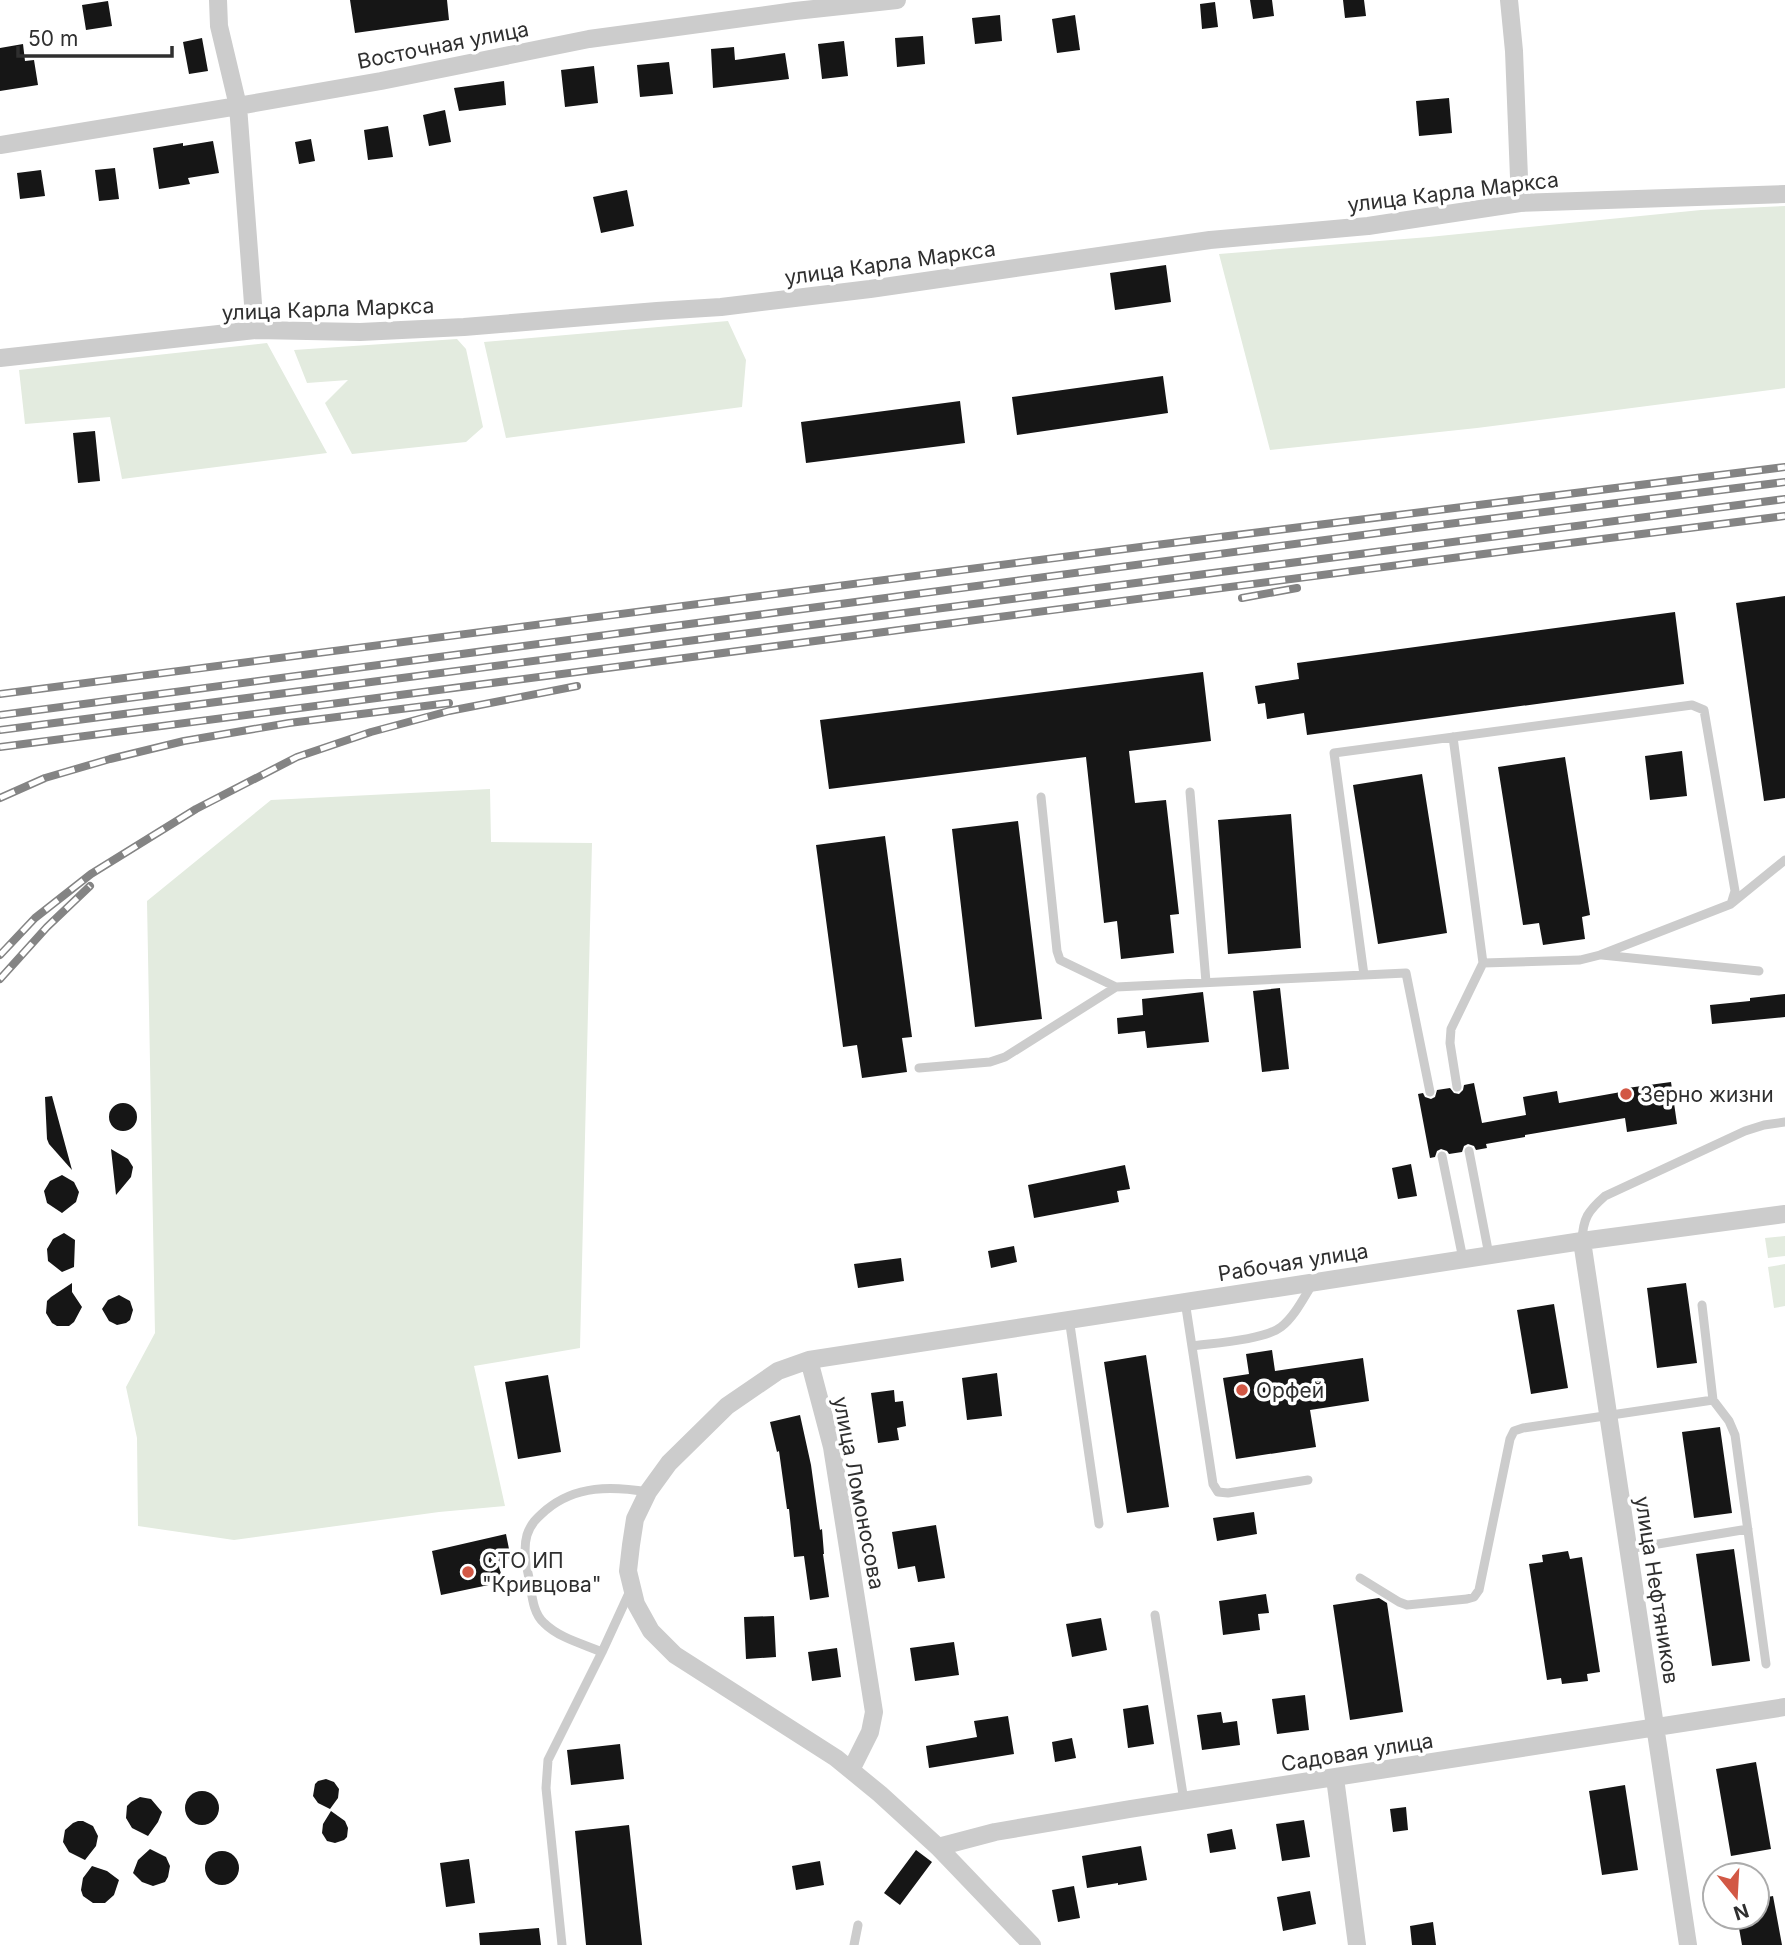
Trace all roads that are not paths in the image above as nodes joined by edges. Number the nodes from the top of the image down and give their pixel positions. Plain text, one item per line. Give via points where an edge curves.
1 (218, 0) edge
2 (897, 0) edge
3 (1509, 0) edge
4 (795, 5) edge
5 (238, 106) junction
6 (0, 145) edge
7 (1785, 194) edge
8 (1520, 203) junction
9 (256, 330) junction
10 (0, 358) edge
11 (1453, 737) junction
12 (1190, 792) dead end
13 (1041, 797) dead end
14 (1785, 860) edge
15 (1731, 904) junction
16 (1600, 955) junction
17 (1483, 963) junction
18 (1759, 971) dead end
19 (1364, 975) junction
20 (1206, 982) junction
21 (1116, 987) junction
22 (919, 1069) dead end
23 (1457, 1087) dead end
24 (1430, 1091) dead end
25 (1785, 1122) edge
26 (1469, 1151) dead end
27 (1442, 1156) dead end
28 (1785, 1214) edge
29 (1582, 1241) junction
30 (1489, 1255) junction
31 (1464, 1259) junction
32 (1314, 1282) junction
33 (1185, 1301) junction
34 (1702, 1305) dead end
35 (1069, 1318) junction
36 (1192, 1346) junction
37 (809, 1360) junction
38 (1713, 1401) junction
39 (1608, 1416) junction
40 (1308, 1480) dead end
41 (649, 1492) junction
42 (1099, 1524) dead end
43 (1748, 1530) junction
44 (1628, 1549) junction
45 (1360, 1578) dead end
46 (632, 1586) junction
47 (1155, 1615) dead end
48 (601, 1652) junction
49 (1766, 1664) dead end
50 (1785, 1707) edge
51 (1655, 1727) junction
52 (851, 1770) junction
53 (1335, 1778) junction
54 (1184, 1801) junction
55 (938, 1847) junction
56 (859, 1925) dead end
57 (562, 1945) edge
58 (853, 1945) edge
59 (1032, 1945) edge
60 (1357, 1945) edge
61 (1688, 1945) edge

1 - 5 street via 219,26
2 - 4 street, Восточная улица
3 - 8 street
4 - 5 street, Восточная улица via 589,38
5 - 6 street, Восточная улица
5 - 9 street
7 - 8 street, улица Карла Маркса
8 - 9 street, улица Карла Маркса via 1368,226 1210,240 753,304 464,327
9 - 10 street, улица Карла Маркса
11 - 15 lane via 1692,705 1704,710 1735,891
11 - 17 lane
11 - 19 lane via 1334,753
12 - 20 lane
13 - 21 lane via 1060,960
14 - 15 lane
15 - 16 lane
16 - 17 lane via 1580,960
16 - 18 lane
17 - 23 lane via 1451,1029
19 - 20 lane
19 - 24 lane via 1406,973
20 - 21 lane
21 - 22 lane via 1005,1057
25 - 29 lane via 1745,1131 1605,1196 1590,1210
26 - 30 lane
27 - 31 lane
28 - 29 street, Рабочая улица
29 - 30 street, Рабочая улица
29 - 39 street, улица Нефтяников
30 - 31 street, Рабочая улица
31 - 32 street, Рабочая улица
32 - 33 street, Рабочая улица
32 - 36 lane via 1279,1329
33 - 35 street, Рабочая улица
33 - 36 lane
34 - 38 lane
35 - 37 street, Рабочая улица
35 - 42 lane
36 - 40 lane via 1213,1484 1218,1492
37 - 41 street via 778,1371 727,1406 670,1463
37 - 52 street, улица Ломоносова via 832,1447 874,1712 870,1732
38 - 39 lane
38 - 43 lane via 1733,1428
39 - 44 street, улица Нефтяников
39 - 45 lane via 1514,1431 1474,1597 1407,1605
41 - 46 street via 635,1519 628,1571
41 - 48 lane via 607,1487 578,1491 552,1505 533,1522 526,1537 524,1555 535,1610 542,1622
43 - 44 lane
43 - 49 lane
44 - 51 street, улица Нефтяников
46 - 48 lane
46 - 52 street via 651,1631 675,1655
47 - 54 lane
48 - 57 lane via 548,1760 546,1788
50 - 51 street, Садовая улица
51 - 53 street, Садовая улица
51 - 61 street, улица Нефтяников
52 - 55 street
53 - 54 street, Садовая улица
53 - 60 street
54 - 55 street, Садовая улица via 995,1832
55 - 59 street
56 - 58 lane

